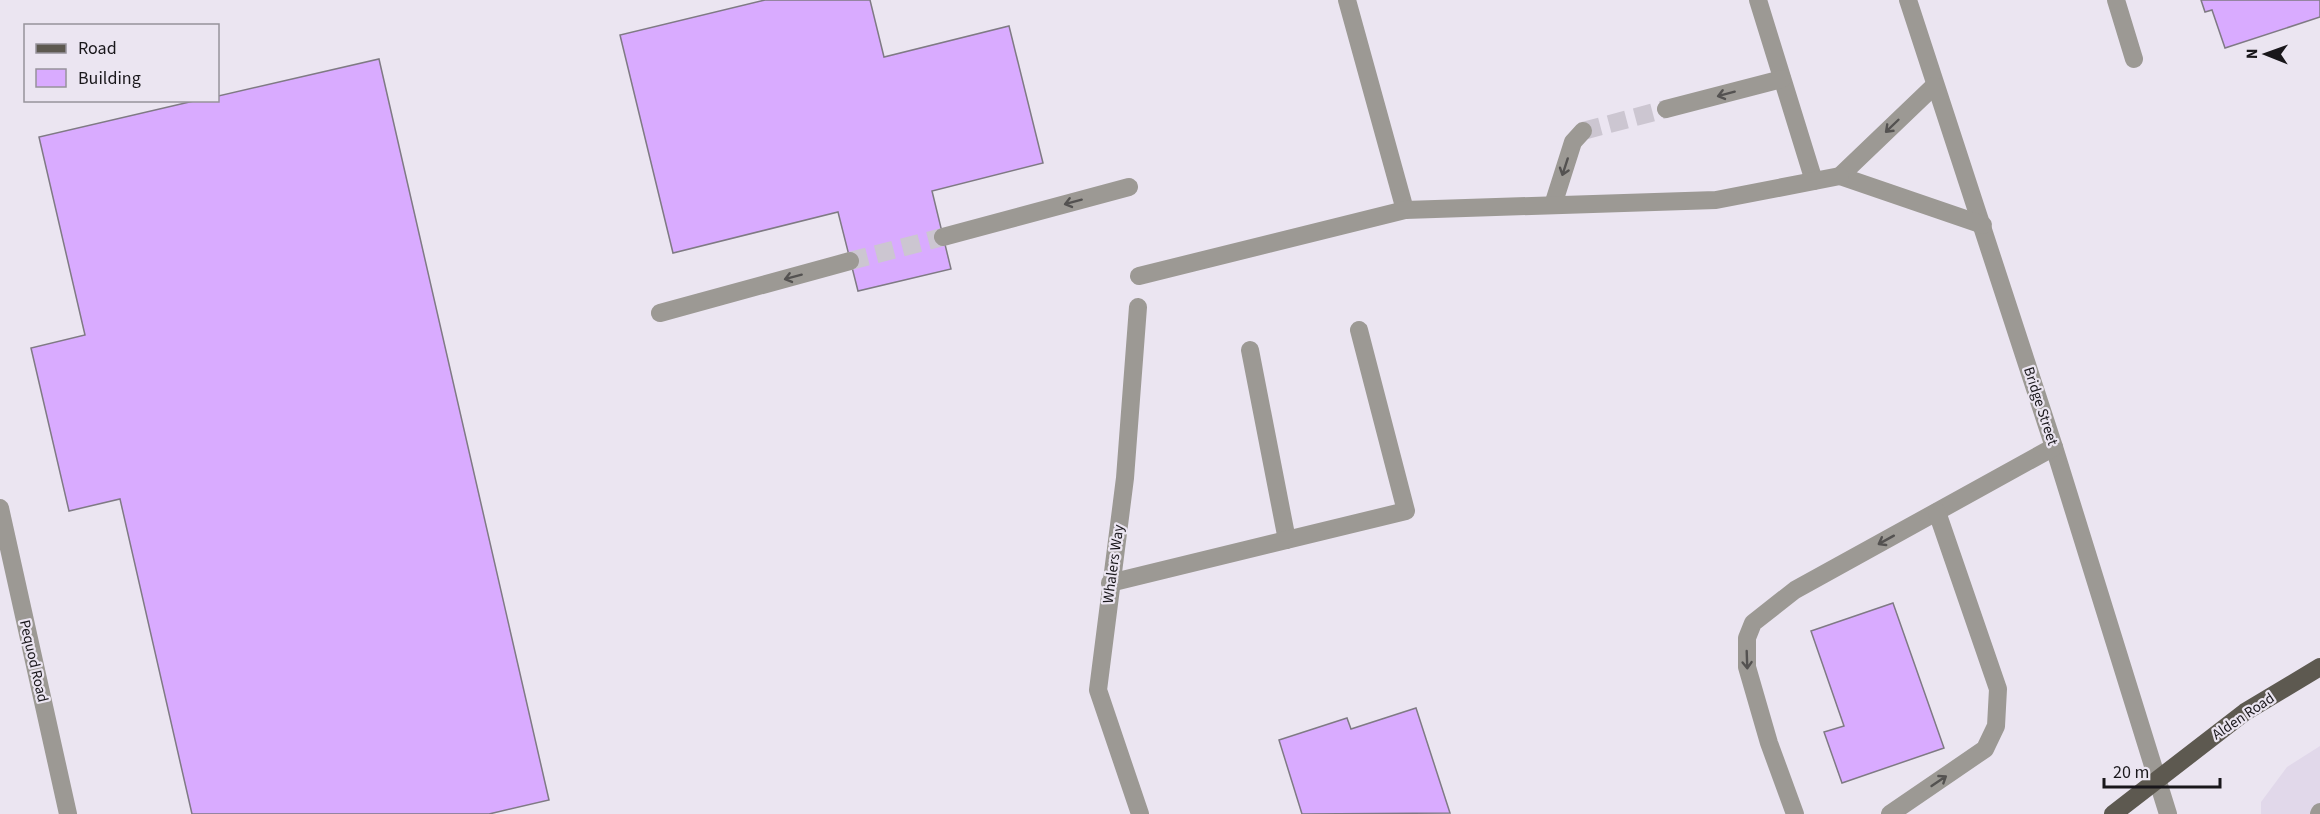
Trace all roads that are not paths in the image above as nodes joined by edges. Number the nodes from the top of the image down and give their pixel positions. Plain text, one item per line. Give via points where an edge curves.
1 (1347, 0) edge
2 (1758, 0) edge
3 (1908, 0) edge
4 (2116, 0) edge
5 (2134, 58) dead end
6 (1782, 79) junction
7 (1934, 86) junction
8 (1665, 109) tunnel mouth
9 (1583, 131) tunnel mouth
10 (1840, 176) junction
11 (1814, 181) junction
12 (1130, 187) dead end
13 (1552, 205) junction
14 (1405, 210) junction
15 (1983, 225) junction
16 (943, 237) tunnel mouth
17 (850, 261) tunnel mouth
18 (1139, 276) dead end
19 (1138, 307) dead end
20 (660, 313) dead end
21 (1359, 330) dead end
22 (1250, 350) dead end
23 (2054, 447) junction
24 (0, 508) edge
25 (1937, 512) junction
26 (1287, 540) junction
27 (1110, 583) junction
28 (2320, 667) edge
29 (2156, 778) junction
30 (68, 814) edge
31 (1140, 814) edge
32 (1795, 814) edge
33 (1890, 814) edge
34 (2114, 814) edge
35 (2168, 814) edge

1 - 14 street
2 - 6 street
3 - 7 street, Bridge Street
4 - 5 street
6 -> 8 street
6 - 11 street
7 -> 10 street
7 - 15 street, Bridge Street
9 -> 13 street via 1573,142
10 - 11 street
10 - 15 street
11 - 13 street via 1716,200
12 -> 16 street
13 - 14 street
14 - 18 street
15 - 23 street, Bridge Street
17 -> 20 street
19 - 27 street, Whalers Way via 1125,478
21 - 26 street via 1407,511
22 - 26 street
23 - 25 street
23 - 29 street, Bridge Street
24 - 30 street, Pequod Road
25 -> 32 street via 1795,590 1753,623 1747,638 1747,667
33 -> 25 street via 1985,749 1996,726 1998,689
26 - 27 street
27 - 31 street, Whalers Way via 1098,690
28 - 29 main road, Alden Road via 2245,712
29 - 34 main road, Alden Road
29 - 35 street, Bridge Street

